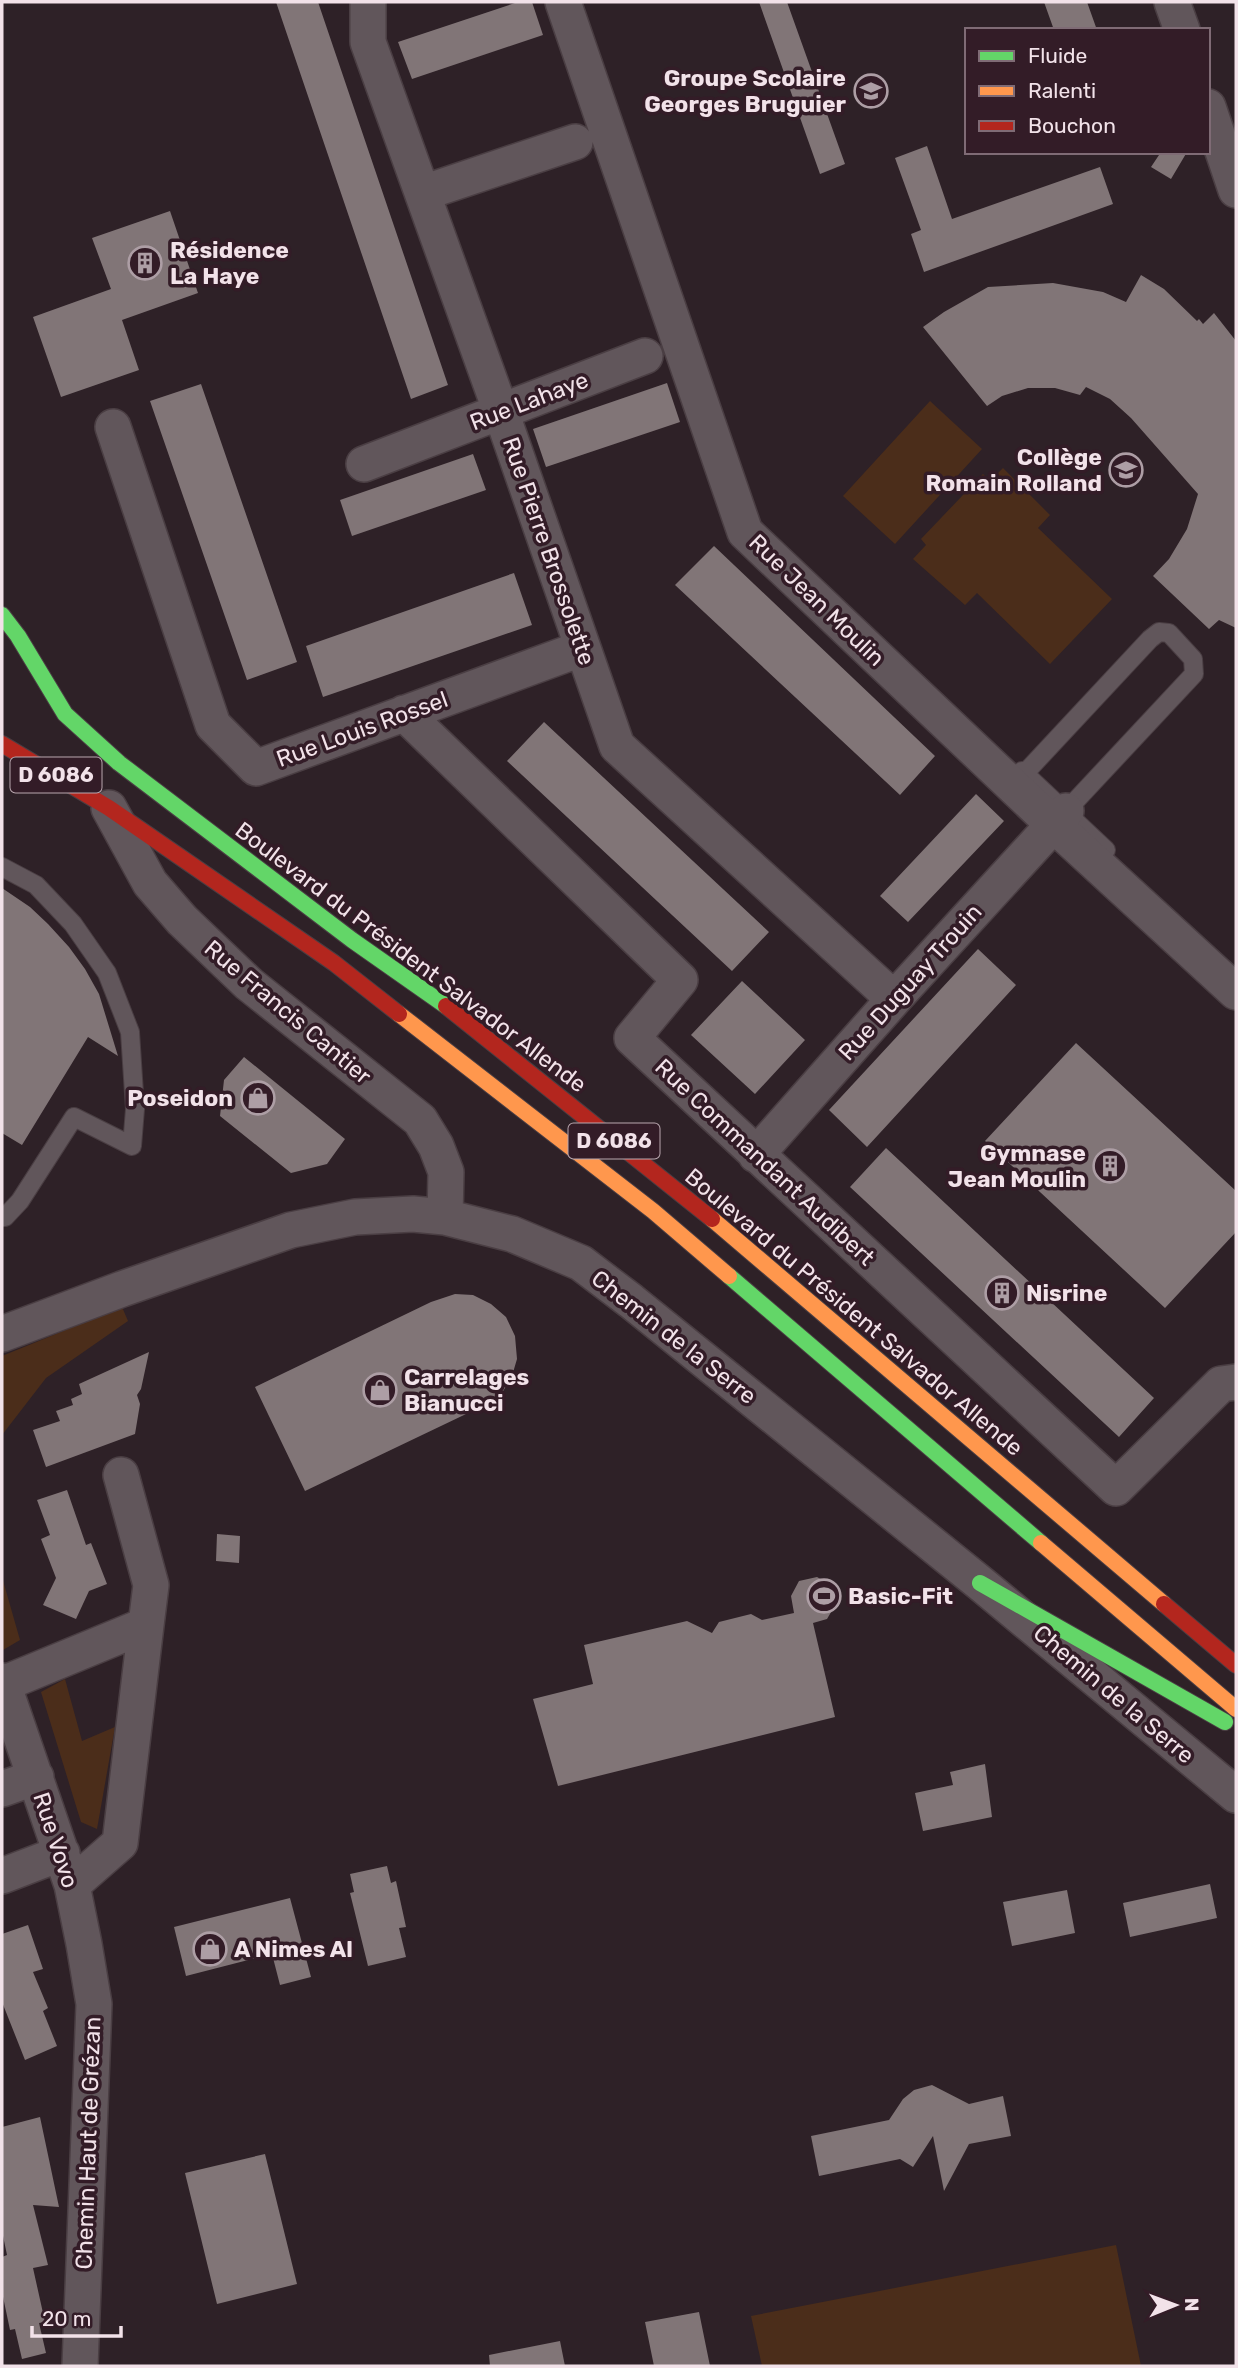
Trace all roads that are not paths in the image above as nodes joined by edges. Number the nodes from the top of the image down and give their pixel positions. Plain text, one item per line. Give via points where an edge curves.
1 (368, 2) edge
2 (564, 2) edge
3 (578, 2) edge
4 (1172, 2) edge
5 (1181, 28) edge
6 (1220, 119) edge
7 (575, 142) dead end
8 (1236, 190) edge
9 (423, 192) junction
10 (645, 356) dead end
11 (501, 412) junction
12 (113, 426) dead end
13 (363, 464) dead end
14 (2, 615) edge
15 (583, 648) junction
16 (404, 713) junction
17 (2, 744) edge
18 (1025, 773) junction
19 (109, 808) junction
20 (1060, 818) junction
21 (2, 867) edge
22 (1236, 974) edge
23 (1236, 992) edge
24 (894, 999) junction
25 (756, 1155) junction
26 (2, 1217) edge
27 (445, 1217) junction
28 (2, 1334) edge
29 (1236, 1382) edge
30 (121, 1475) dead end
31 (980, 1583) junction
32 (146, 1625) junction
33 (1236, 1665) edge
34 (2, 1683) edge
35 (1236, 1709) edge
36 (1236, 1728) edge
37 (36, 1777) junction
38 (2, 1789) edge
39 (1236, 1795) edge
40 (67, 1869) junction
41 (2, 1876) edge
42 (94, 2004) joint
43 (80, 2366) edge

1 - 9 street, Rue Pierre Brossolette via 368,42
2 - 20 street, Rue Jean Moulin via 745,531
3 - 18 lane, Rue Jean Moulin via 762,526
4 - 5 street
6 - 8 street
7 - 9 street
9 - 11 street, Rue Pierre Brossolette
10 - 11 street, Rue Lahaye
11 - 13 street, Rue Lahaye
11 - 15 street, Rue Pierre Brossolette
12 - 16 street, Rue Louis Rossel via 213,725 256,768
14 - 33 main road, Boulevard du Président Salvador Allende / D 6086 via 65,714 119,763 459,1015 706,1214
15 - 16 street, Rue Louis Rossel
15 - 24 street, Rue Pierre Brossolette via 617,746
16 - 25 street, Rue Commandant Audibert via 680,981 632,1038
17 - 19 main road, D 6086
18 - 20 lane, Rue Jean Moulin
18 - 20 lane via 1159,632 1169,634 1193,659 1194,674
19 - 27 street, Rue Francis Cantier via 150,883 182,920 249,985 420,1120 446,1172
19 - 35 main road, D 6086 via 334,963 653,1211
20 - 22 lane, Rue Jean Moulin
20 - 23 street, Rue Jean Moulin
20 - 24 street, Rue Duguay Trouin
21 - 26 lane via 36,885 73,924 107,973 130,1032 135,1109 132,1146 74,1117 20,1201
24 - 25 street, Rue Duguay Trouin
25 - 29 street, Rue Commandant Audibert via 1116,1488 1221,1384
27 - 28 street, Chemin de la Serre via 355,1216 291,1230
27 - 31 street, Chemin de la Serre via 512,1234 581,1263
30 - 32 street via 151,1585
31 - 36 main road
31 - 39 street, Chemin de la Serre
32 - 34 street
32 - 40 street via 121,1843
34 - 37 street, Rue Vovo
37 - 38 street
37 - 40 street, Rue Vovo
40 - 41 street
40 - 42 street, Rue Vovo
42 - 43 street, Chemin Haut de Grézan

